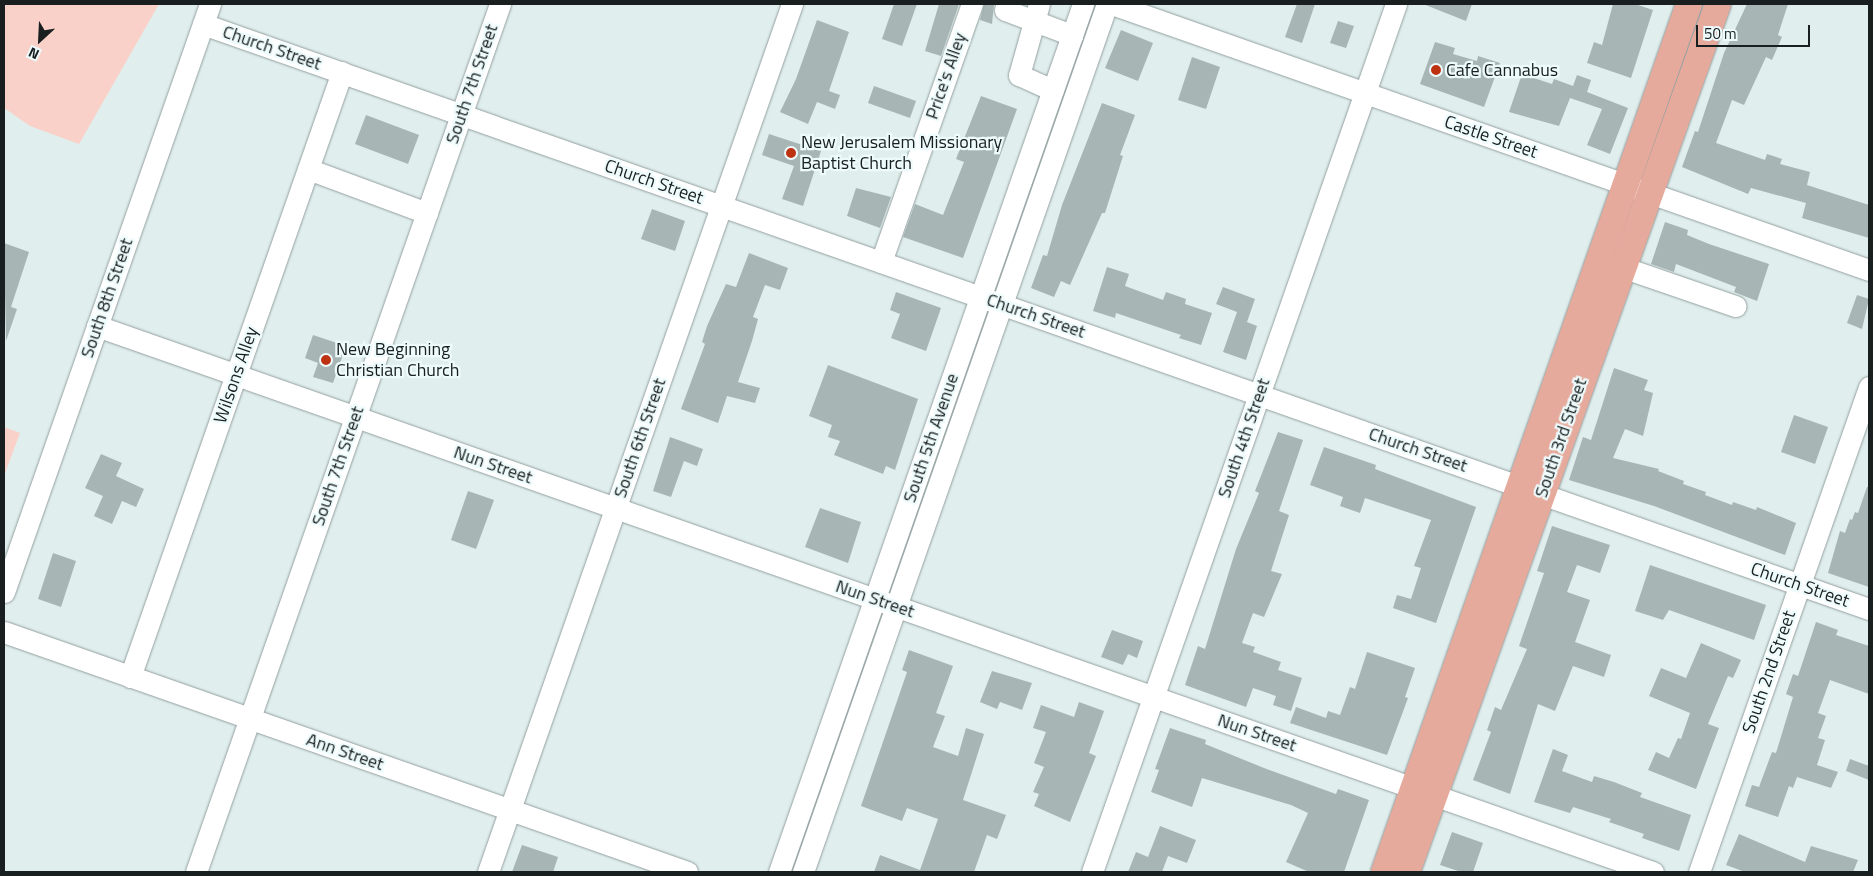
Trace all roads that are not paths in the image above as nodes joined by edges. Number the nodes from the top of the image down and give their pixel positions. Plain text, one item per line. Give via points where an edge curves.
1 (500, 4) edge
2 (792, 4) edge
3 (972, 4) edge
4 (1007, 4) edge
5 (1084, 4) edge
6 (1107, 4) edge
7 (1112, 4) edge
8 (1396, 4) edge
9 (1689, 4) edge
10 (1718, 4) edge
11 (1037, 12) edge
12 (207, 14) edge
13 (1072, 35) junction
14 (342, 72) junction
15 (1053, 90) junction
16 (1365, 93) junction
17 (462, 114) junction
18 (308, 169) junction
19 (1637, 188) junction
20 (721, 206) junction
21 (427, 213) junction
22 (881, 262) junction
23 (1622, 267) junction
24 (1869, 270) edge
25 (981, 297) junction
26 (1002, 304) junction
27 (1735, 306) dead end
28 (97, 326) junction
29 (236, 375) junction
30 (1869, 387) edge
31 (1259, 394) junction
32 (356, 417) junction
33 (1531, 490) junction
34 (615, 508) junction
35 (1800, 584) junction
36 (4, 592) edge
37 (875, 599) junction
38 (896, 607) junction
39 (1869, 609) edge
40 (4, 632) edge
41 (130, 677) junction
42 (1153, 697) junction
43 (250, 719) junction
44 (1424, 792) junction
45 (510, 810) junction
46 (196, 872) edge
47 (488, 872) edge
48 (687, 872) edge
49 (779, 872) edge
50 (803, 872) edge
51 (1092, 872) edge
52 (1384, 872) edge
53 (1407, 872) edge
54 (1653, 872) edge
55 (1699, 872) edge

1 - 17 street, South 7th Street
2 - 20 street, South 6th Street
3 - 22 street, Price's Alley
4 - 11 street via 1006,10
5 - 13 street, South 5th Avenue
6 - 26 street, South 5th Avenue
7 - 16 street, Castle Street
8 - 16 street, South 4th Street
9 - 19 main road, South 3rd Street
10 - 19 main road, South 3rd Street
11 - 13 street
11 - 15 street via 1019,75
12 - 14 street, Church Street
12 - 28 street, South 8th Street
13 - 15 street, South 5th Avenue
14 - 17 street, Church Street
14 - 18 street, Wilsons Alley
15 - 25 street, South 5th Avenue
16 - 19 street, Castle Street
16 - 31 street, South 4th Street
17 - 20 street, Church Street
17 - 21 street, South 7th Street
18 - 21 street
18 - 29 street, Wilsons Alley
19 - 23 main road, South 3rd Street
19 - 24 street, Castle Street
19 - 33 main road, South 3rd Street
20 - 22 street, Church Street
20 - 34 street, South 6th Street
21 - 32 street, South 7th Street
22 - 25 street, Church Street
23 - 27 street
23 - 33 main road, South 3rd Street
25 - 26 street, Church Street
25 - 37 street, South 5th Avenue
26 - 31 street, Church Street
26 - 38 street, South 5th Avenue
28 - 29 street, Nun Street
28 - 36 street, South 8th Street
29 - 32 street, Nun Street
29 - 41 street, Wilsons Alley
30 - 35 street, South 2nd Street
31 - 33 street, Church Street
31 - 42 street, South 4th Street
32 - 34 street, Nun Street
32 - 43 street, South 7th Street
33 - 35 street, Church Street
33 - 44 main road, South 3rd Street
34 - 37 street, Nun Street
34 - 45 street, South 6th Street
35 - 39 street, Church Street
35 - 55 street, South 2nd Street
37 - 38 street, Nun Street
37 - 49 street, South 5th Avenue
38 - 42 street, Nun Street
38 - 50 street, South 5th Avenue
40 - 41 street, Ann Street
41 - 43 street, Ann Street
42 - 44 street, Nun Street
42 - 51 street, South 4th Street
43 - 45 street, Ann Street
43 - 46 street, South 7th Street
44 - 52 main road, South 3rd Street
44 - 53 main road, South 3rd Street
44 - 54 street, Nun Street
45 - 47 street, South 6th Street
45 - 48 street, Ann Street

